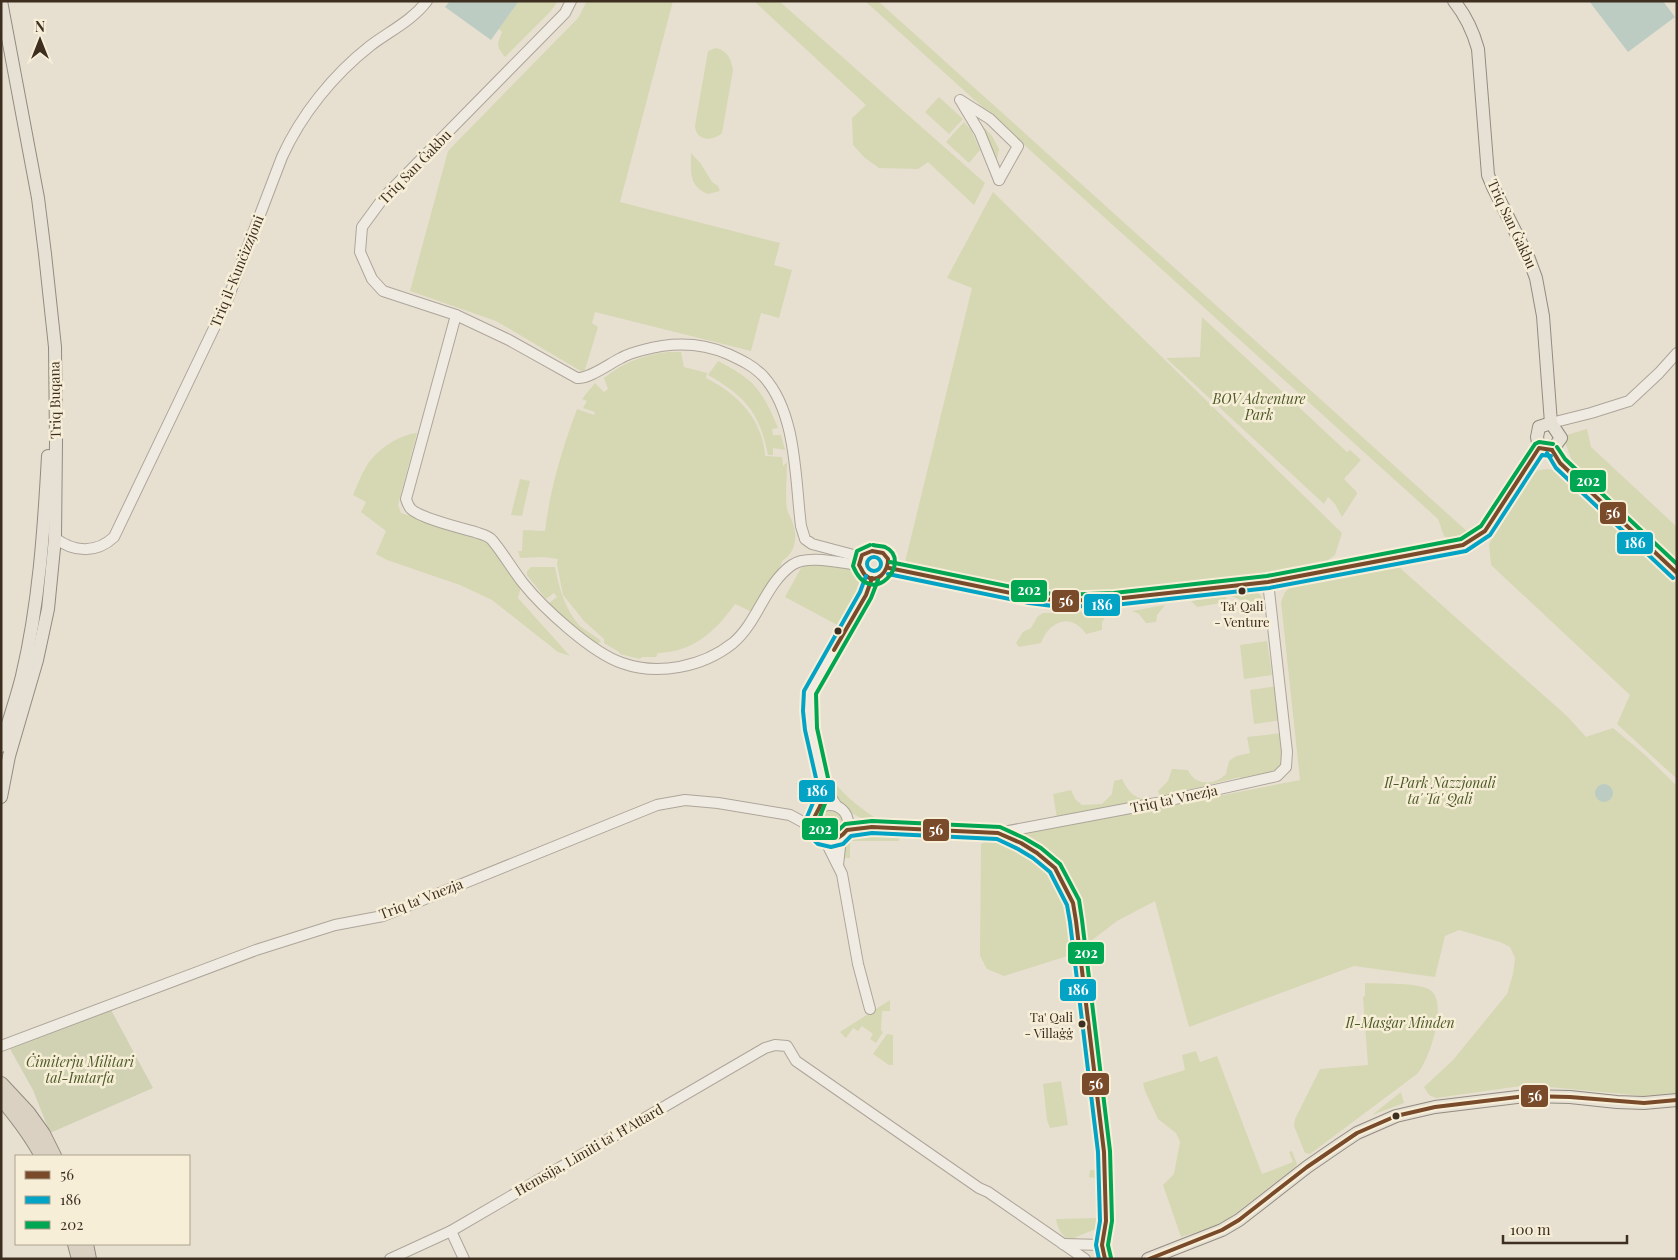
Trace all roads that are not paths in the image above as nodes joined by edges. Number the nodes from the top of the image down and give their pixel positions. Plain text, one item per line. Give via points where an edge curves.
1 (1, 1) edge
2 (427, 1) edge
3 (571, 1) edge
4 (1454, 1) edge
5 (1, 54) edge
6 (1018, 146) joint
7 (456, 315) junction
8 (1677, 354) edge
9 (1551, 423) junction
10 (1538, 448) junction
11 (1552, 450) junction
12 (55, 538) junction
13 (74, 548) junction
14 (860, 561) junction
15 (52, 563) junction
16 (889, 568) junction
17 (1677, 573) edge
18 (872, 578) junction
19 (1268, 582) junction
20 (33, 614) junction
21 (1, 746) edge
22 (825, 788) junction
23 (1, 797) edge
24 (836, 805) junction
25 (817, 810) junction
26 (790, 815) junction
27 (849, 819) junction
28 (812, 827) junction
29 (872, 827) junction
30 (998, 833) junction
31 (844, 834) junction
32 (825, 840) junction
33 (838, 866) junction
34 (870, 1009) dead end
35 (1, 1036) edge
36 (26, 1036) junction
37 (1, 1046) edge
38 (1, 1084) edge
39 (1, 1098) edge
40 (1677, 1100) edge
41 (41, 1155) edge
42 (53, 1155) edge
43 (451, 1231) junction
44 (1063, 1244) junction
45 (75, 1245) edge
46 (86, 1245) edge
47 (1102, 1245) junction
48 (79, 1259) edge
49 (89, 1259) edge
50 (390, 1259) edge
51 (464, 1259) edge
52 (1085, 1259) edge
53 (1105, 1259) edge
54 (1148, 1259) edge

1 - 12 main road, Triq Buqana via 38,198 55,347
2 - 13 street, Triq il-Kunċizzjoni via 408,20 369,47 325,89 290,141 227,301 118,532 99,547
3 - 7 street, Triq San Ġakbu via 564,13 384,196 362,226 360,252 372,280 383,291
4 - 9 main road, Triq San Ġakbu via 1473,31 1478,49 1488,175 1529,259 1540,294
5 - 20 main road, Triq Buqana via 38,252 47,357 49,442 44,531
6 - 6 street via 990,119 960,100 980,133 999,180
7 - 14 street, Triq San Ġakbu via 577,378 633,352 678,344 712,348 749,365 770,384 788,427 805,539
7 - 14 street via 406,499 411,509 421,515 490,537 524,584 558,618 606,656 642,668 667,668 700,662 716,655 741,635 775,582 792,564 815,559
8 - 9 street via 1628,401
9 - 10 main road via 1539,427
9 - 11 main road via 1561,438
10 - 11 street
10 - 19 street via 1485,531 1463,545
11 - 17 main road via 1560,463
12 - 13 street, Triq il-Kunċizzjoni
12 - 15 main road, Triq Buqana
12 - 20 main road via 50,541 44,596
13 - 15 street via 61,553
14 - 16 street via 872,551 882,553
14 - 18 street via 861,572
15 - 23 main road, Triq Buqana via 48,609 37,660 9,756
16 - 18 street via 881,577
16 - 19 street via 1030,597 1061,600 1114,599
18 - 22 street via 866,595 810,692 809,726
19 - 30 street, Triq ta' Vnezja via 1287,752 1286,767 1278,776
20 - 21 main road, Triq Buqana via 22,677
22 - 24 street
22 - 25 street
24 - 25 street
24 - 27 street
25 - 26 street, Triq ta' Vnezja
25 - 28 street
26 - 28 street, Triq ta' Vnezja
26 - 36 street, Triq ta' Vnezja via 685,800 657,805 391,913 335,925 256,950
27 - 29 street, Triq ta' Vnezja
27 - 31 street
28 - 32 street
29 - 30 street, Triq ta' Vnezja
29 - 31 street, Triq ta' Vnezja
30 - 47 street via 1037,853 1054,868 1073,903 1104,1152 1106,1221
31 - 32 street via 831,841
31 - 33 street
32 - 33 street
33 - 34 street
35 - 36 street, Triq ta' Vnezja
36 - 37 street, Triq ta' Vnezja
38 - 42 highway via 28,1113
39 - 41 highway via 25,1127
40 - 54 main road via 1635,1103 1526,1096 1435,1107 1396,1116 1357,1133 1222,1230
43 - 44 street, Ħemsija, Limiti ta' Ħ'Attard via 775,1045 787,1046 796,1060 921,1150
43 - 50 street, Ħemsija, Limiti ta' Ħ'Attard
43 - 51 street
44 - 47 street
44 - 52 street
45 - 48 highway
46 - 49 highway
47 - 53 street

